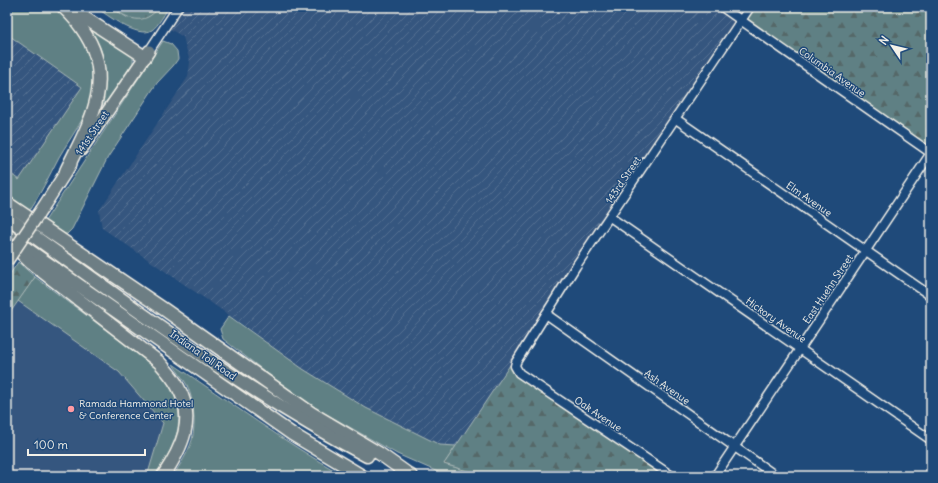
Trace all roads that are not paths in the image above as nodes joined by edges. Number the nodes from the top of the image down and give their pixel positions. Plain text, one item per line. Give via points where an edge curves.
1 (63, 7) edge
2 (68, 7) edge
3 (83, 7) edge
4 (178, 7) edge
5 (722, 7) edge
6 (750, 7) edge
7 (741, 20) junction
8 (147, 54) junction
9 (676, 119) junction
10 (931, 153) edge
11 (66, 171) junction
12 (7, 203) edge
13 (610, 216) junction
14 (7, 218) edge
15 (7, 237) edge
16 (866, 250) junction
17 (7, 261) edge
18 (931, 296) edge
19 (546, 314) junction
20 (800, 349) junction
21 (515, 366) joint
22 (931, 440) edge
23 (735, 447) junction
24 (163, 476) edge
25 (362, 476) edge
26 (411, 476) edge
27 (672, 476) edge
28 (715, 476) edge
29 (776, 476) edge

1 - 11 highway via 80,25 91,43 98,62 100,81 91,118
2 - 8 highway
3 - 8 highway
4 - 8 street, 141st Street
5 - 7 street, Columbia Avenue
6 - 7 street, 143rd Street
7 - 9 street, 143rd Street
7 - 10 street, Columbia Avenue
8 - 11 main road, 141st Street
9 - 13 street, 143rd Street
9 - 16 street, Elm Avenue
10 - 16 street, East Huehn Street
11 - 17 main road, 141st Street, bridge
12 - 26 highway via 311,413 380,454
13 - 19 street, 143rd Street
13 - 20 street, Hickory Avenue
14 - 26 highway, Indiana Toll Road via 270,400 373,459
15 - 24 highway via 30,262 159,362 171,376 184,401 185,433 181,446
15 - 25 highway, Indiana Toll Road via 285,430
16 - 18 street, Elm Avenue
16 - 20 street, East Huehn Street
19 - 21 street, 143rd Street via 517,358
19 - 23 street, Ash Avenue
20 - 22 street, Hickory Avenue
20 - 23 street, East Huehn Street
21 - 27 street, Oak Avenue via 519,373
23 - 28 street, East Huehn Street
23 - 29 street, Ash Avenue

